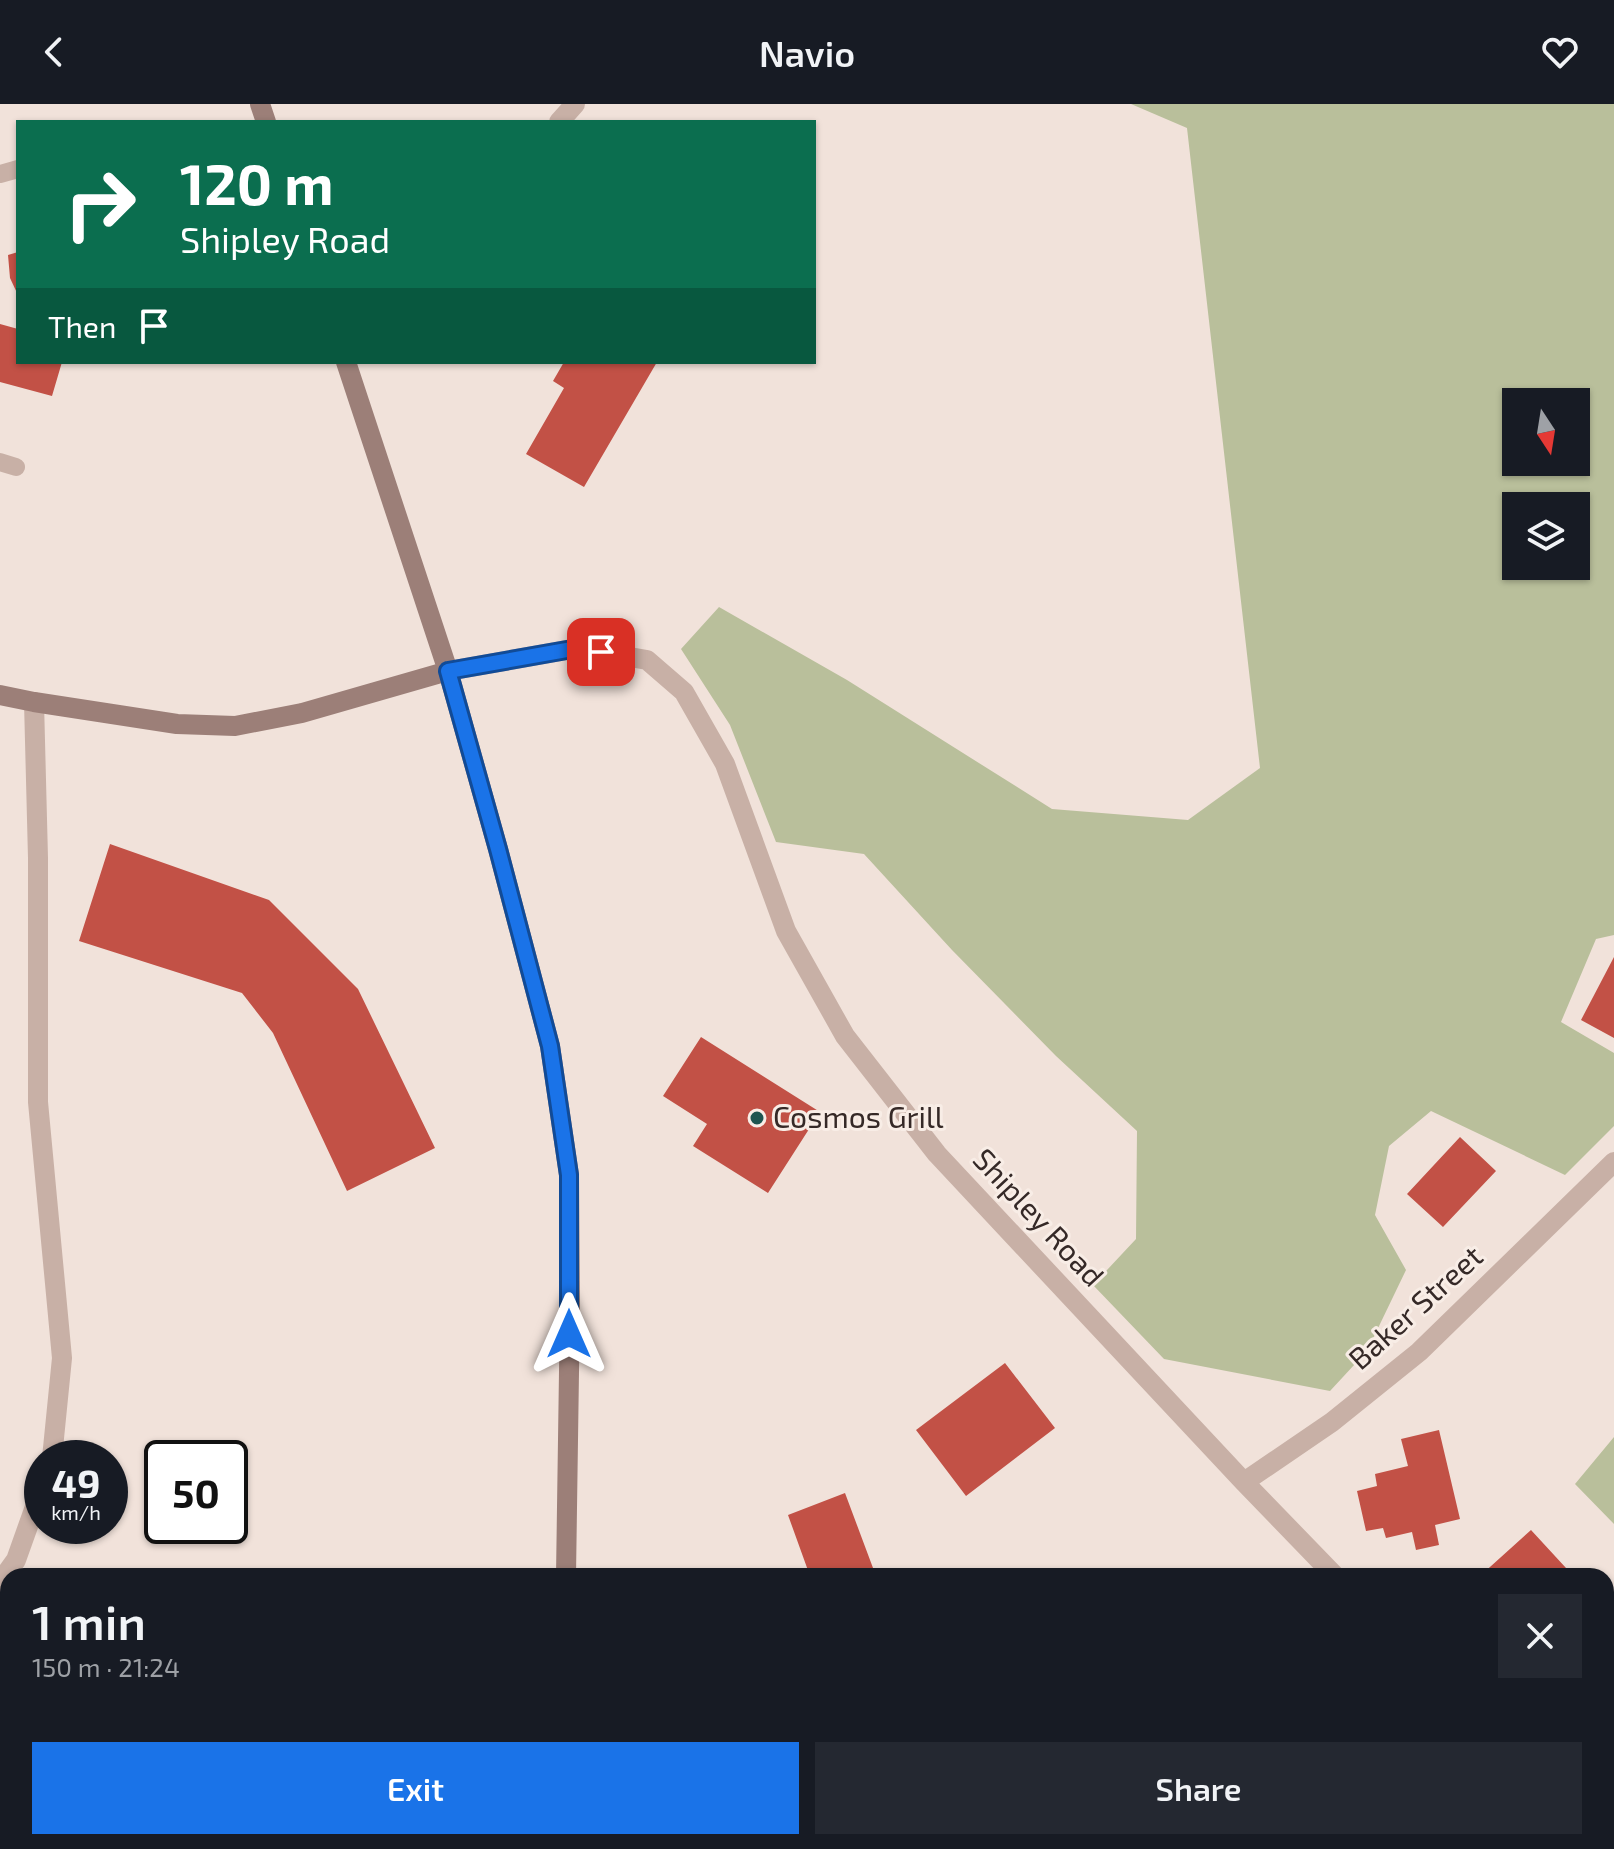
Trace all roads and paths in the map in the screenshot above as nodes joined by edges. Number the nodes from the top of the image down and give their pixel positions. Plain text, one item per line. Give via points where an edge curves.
1 (575, 104) edge
2 (561, 120) edge
3 (347, 364) edge
4 (448, 671) junction
5 (0, 695) edge
6 (34, 702) junction
7 (1614, 1162) edge
8 (54, 1440) edge
9 (1244, 1482) junction
10 (24, 1538) edge
11 (10, 1568) edge
12 (566, 1568) edge
13 (1327, 1568) edge

1 - 2 street
3 - 4 main road
4 - 6 main road via 302,713 235,726 177,724
4 - 9 street, Shipley Road via 578,648 647,660 684,692 725,764 786,931 845,1036 937,1154
4 - 12 main road via 550,1046 569,1175
5 - 6 main road
6 - 8 street via 38,1102 62,1358
7 - 9 street, Baker Street via 1419,1352 1332,1422
9 - 13 street, Shipley Road
10 - 11 street

